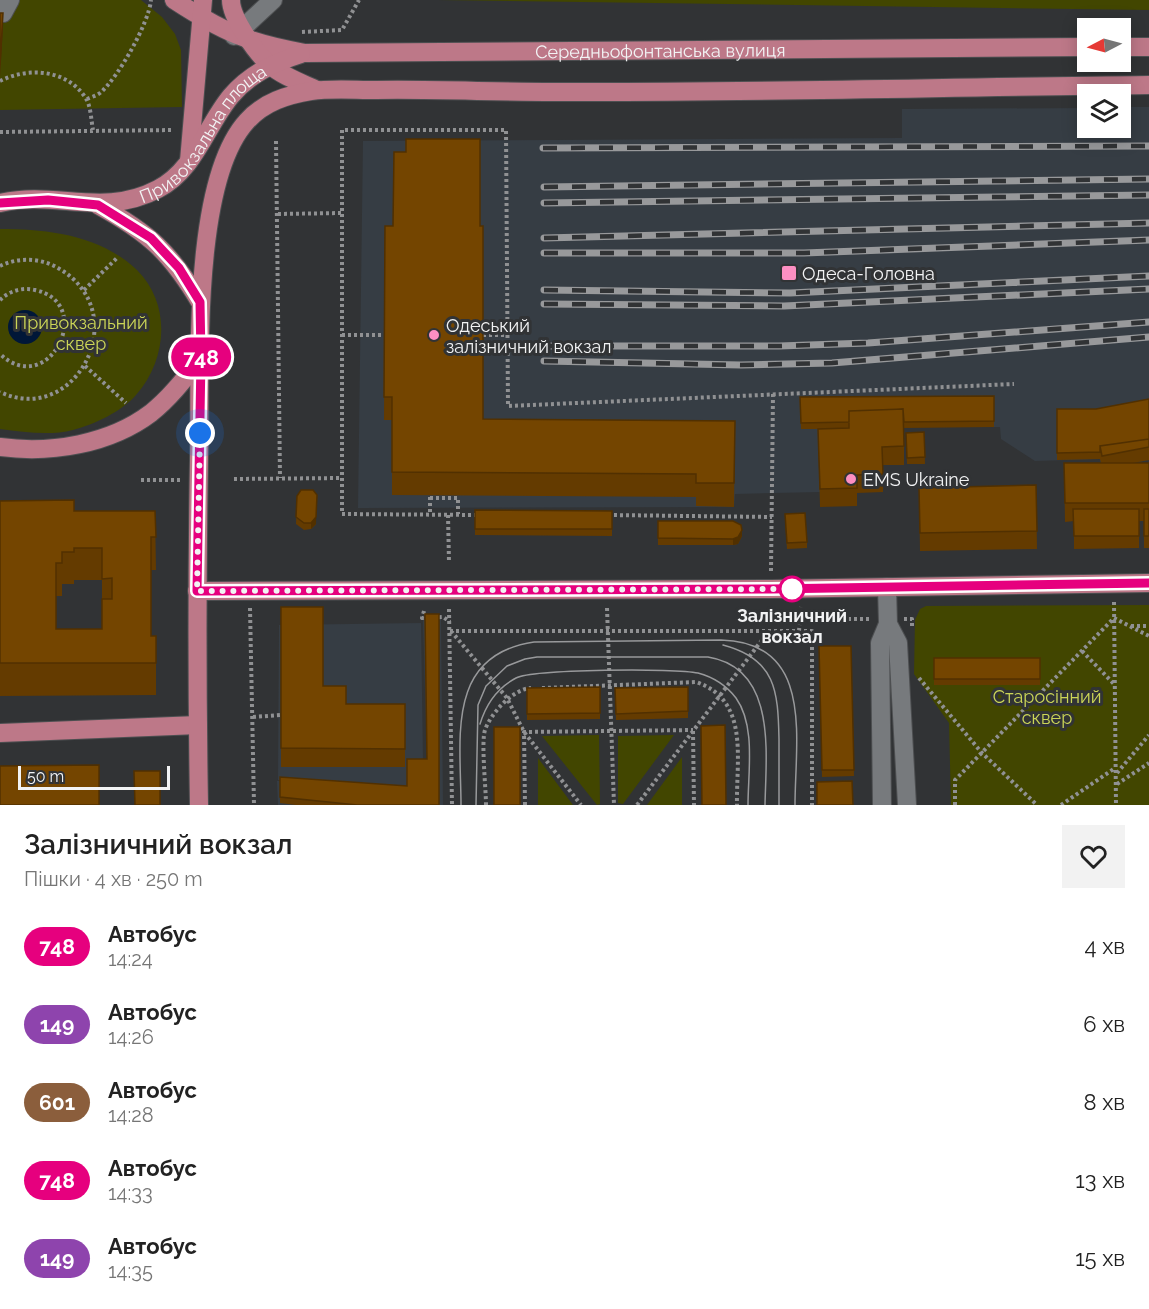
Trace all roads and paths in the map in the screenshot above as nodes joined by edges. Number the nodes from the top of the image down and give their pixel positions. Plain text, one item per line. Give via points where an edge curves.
1 (10, 0) edge
2 (151, 0) edge
3 (174, 0) edge
4 (231, 0) edge
5 (273, 0) edge
6 (359, 0) edge
7 (202, 9) edge
8 (0, 13) edge
9 (293, 32) dead end
10 (242, 36) junction
11 (1077, 47) edge
12 (1131, 47) edge
13 (1149, 47) edge
14 (305, 53) junction
15 (270, 65) junction
16 (0, 81) edge
17 (1149, 85) edge
18 (316, 90) junction
19 (87, 99) junction
20 (93, 130) junction
21 (182, 130) dead end
22 (0, 132) edge
23 (276, 141) dead end
24 (189, 163) junction
25 (0, 203) edge
26 (98, 205) junction
27 (342, 213) junction
28 (278, 214) junction
29 (118, 256) dead end
30 (0, 266) edge
31 (84, 290) junction
32 (0, 300) edge
33 (200, 302) junction
34 (65, 327) junction
35 (96, 327) junction
36 (384, 334) edge
37 (508, 334) junction
38 (342, 335) junction
39 (483, 335) edge
40 (0, 354) edge
41 (201, 358) junction
42 (86, 366) junction
43 (1014, 384) dead end
44 (0, 392) edge
45 (772, 394) junction
46 (126, 403) dead end
47 (0, 447) edge
48 (280, 478) junction
49 (342, 478) junction
50 (234, 479) dead end
51 (141, 480) dead end
52 (180, 480) dead end
53 (458, 514) junction
54 (430, 515) junction
55 (448, 515) junction
56 (481, 515) edge
57 (598, 515) edge
58 (772, 516) junction
59 (449, 562) dead end
60 (1113, 583) junction
61 (1149, 583) edge
62 (887, 587) junction
63 (606, 589) junction
64 (771, 589) junction
65 (802, 589) junction
66 (197, 591) junction
67 (250, 591) junction
68 (450, 609) dead end
69 (422, 618) dead end
70 (1114, 618) junction
71 (800, 619) junction
72 (912, 619) dead end
73 (888, 621) junction
74 (450, 622) junction
75 (1130, 626) junction
76 (1149, 626) edge
77 (450, 631) junction
78 (608, 631) junction
79 (768, 632) junction
80 (800, 632) junction
81 (1149, 636) edge
82 (1082, 651) junction
83 (912, 669) dead end
84 (609, 685) junction
85 (1115, 686) junction
86 (720, 695) junction
87 (507, 698) junction
88 (281, 715) edge
89 (253, 717) junction
90 (198, 725) junction
91 (693, 730) junction
92 (611, 731) junction
93 (524, 732) junction
94 (0, 733) edge
95 (1149, 735) edge
96 (982, 753) junction
97 (1149, 763) edge
98 (1116, 768) junction
99 (1116, 774) junction
100 (1116, 784) junction
101 (199, 805) edge
102 (254, 805) edge
103 (452, 805) edge
104 (486, 805) edge
105 (525, 805) edge
106 (581, 805) edge
107 (614, 805) edge
108 (636, 805) edge
109 (694, 805) edge
110 (736, 805) edge
111 (812, 805) edge
112 (882, 805) edge
113 (907, 805) edge
114 (955, 805) edge
115 (1036, 805) edge
116 (1061, 805) edge
117 (1116, 805) edge

1 - 8 street
2 - 19 path via 150,13 119,69 99,94
3 - 7 main road
4 - 10 main road
5 - 10 street
6 - 9 path via 342,30
7 - 10 main road
7 - 24 main road
10 - 14 main road, Середньофонтанська вулиця
10 - 15 main road
11 - 14 main road, Середньофонтанська вулиця
12 - 13 main road
14 - 15 main road, Привокзальна площа
15 - 18 main road
15 - 24 main road, Привокзальна площа via 230,98
16 - 19 path via 34,71 48,72 74,85
17 - 18 main road via 553,92
18 - 33 main road, Привокзальна площа via 276,99 262,107 233,142 220,176 207,239
19 - 20 path
20 - 21 path
20 - 22 path
23 - 28 path
24 - 26 main road, Привокзальна площа via 160,189 139,198
25 - 26 main road, Привокзальна площа via 48,200
26 - 33 main road, Привокзальна площа via 151,238 179,268
27 - 28 path
27 - 37 path via 342,130 506,130
27 - 38 path
28 - 48 path
29 - 31 path
30 - 31 path via 29,260 50,264 69,274
31 - 35 path via 93,308
32 - 34 path via 14,291 38,290 57,304
33 - 41 main road, Привокзальна площа
34 - 35 path
34 - 40 path via 58,350 39,364 15,364
35 - 42 path via 94,347
36 - 38 path
37 - 39 path
37 - 45 path via 508,406
38 - 49 path
41 - 47 main road via 169,396 128,428 72,445 22,450
41 - 66 main road, Привокзальна площа
42 - 44 path via 71,382 52,393 30,398
42 - 46 path
43 - 45 path
45 - 58 path
48 - 49 path
48 - 50 path
49 - 54 path via 342,514
51 - 52 path
53 - 54 path via 458,498 430,497
53 - 55 path
53 - 56 path
54 - 55 path
55 - 59 path
57 - 58 path
58 - 64 path
60 - 61 main road
60 - 62 main road
60 - 70 path
62 - 65 main road
62 - 73 street
63 - 64 main road
63 - 67 main road
63 - 78 path
64 - 65 main road
65 - 71 path
66 - 67 main road
66 - 90 main road, Привокзальна площа
67 - 89 path
68 - 74 path
69 - 74 path via 443,617
70 - 75 path
70 - 82 path
70 - 85 path
71 - 73 path
71 - 80 path
72 - 73 path
73 - 112 street via 880,643
73 - 113 street via 898,643
74 - 77 path
75 - 76 path
75 - 81 path
77 - 78 path
77 - 87 path
77 - 103 path
78 - 79 path
78 - 84 path
79 - 80 path
79 - 86 path
80 - 111 path via 812,631
82 - 85 path
82 - 96 path
83 - 96 path
84 - 86 path via 696,682
84 - 87 path via 523,689
84 - 92 path
85 - 98 path
86 - 91 path
86 - 110 path via 730,707 736,726
87 - 93 path
87 - 104 path via 485,731
88 - 89 path
89 - 102 path
90 - 94 main road
90 - 101 main road, Привокзальна площа
91 - 92 path
91 - 108 path
91 - 109 path
92 - 93 path
92 - 107 path
93 - 105 path
93 - 106 path
95 - 99 path
96 - 114 path via 955,780
96 - 115 path
97 - 100 path
98 - 99 path
98 - 116 path
99 - 100 path
100 - 117 path

